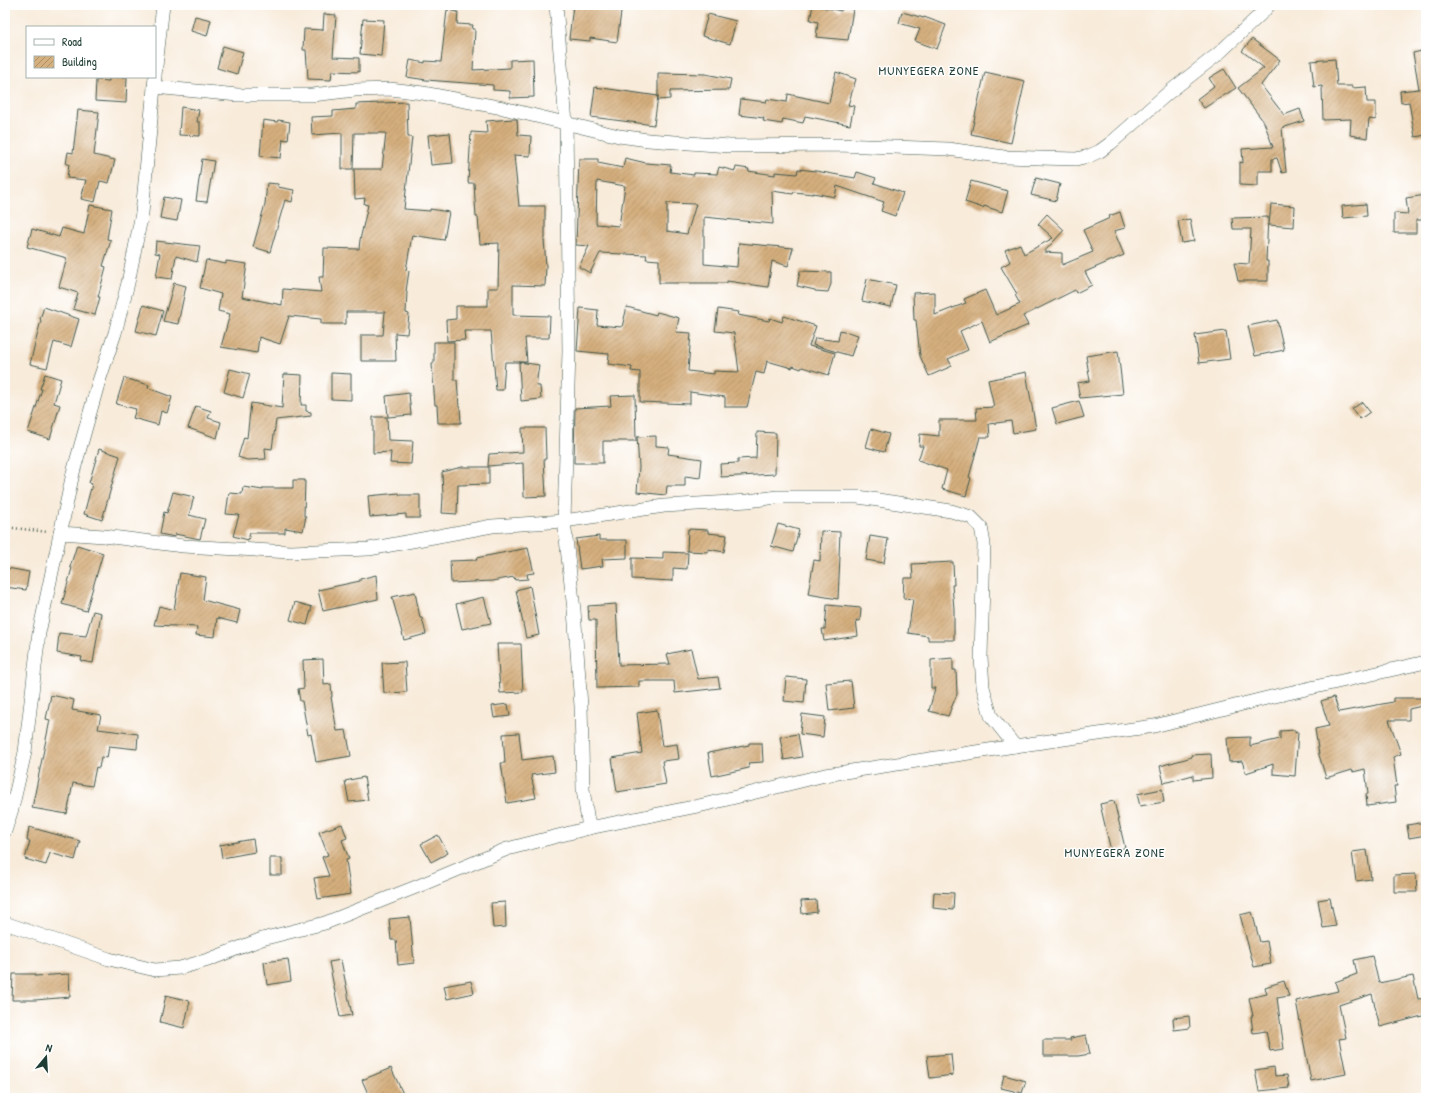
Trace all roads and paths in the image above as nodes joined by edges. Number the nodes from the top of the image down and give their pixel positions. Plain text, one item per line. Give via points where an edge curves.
1 (163, 5) edge
2 (556, 5) edge
3 (1269, 5) edge
4 (156, 71) edge
5 (155, 80) edge
6 (566, 123) junction
7 (564, 521) junction
8 (5, 526) edge
9 (60, 533) junction
10 (1426, 662) edge
11 (1015, 746) junction
12 (589, 828) junction
13 (5, 831) edge
14 (5, 923) edge

1 - 4 street
2 - 6 street
3 - 6 street via 1218,54 1111,143 1089,156 1076,159 1004,156 948,149 838,145 730,146 648,140
5 - 6 street via 238,95 312,95 390,89 503,108
5 - 9 street via 142,213 128,283 73,473
6 - 7 street via 569,351
7 - 9 street via 492,526 369,549 291,552 183,546
7 - 11 street via 664,506 785,497 858,497 951,511 971,517 981,527 984,544 982,687 991,716
7 - 12 street via 574,610 581,698 583,788
8 - 9 path
9 - 13 street via 40,633 25,752
10 - 11 street via 1154,726
11 - 12 street via 825,775 703,805
12 - 14 street via 507,849 325,923 262,939 180,968 155,970 109,959

